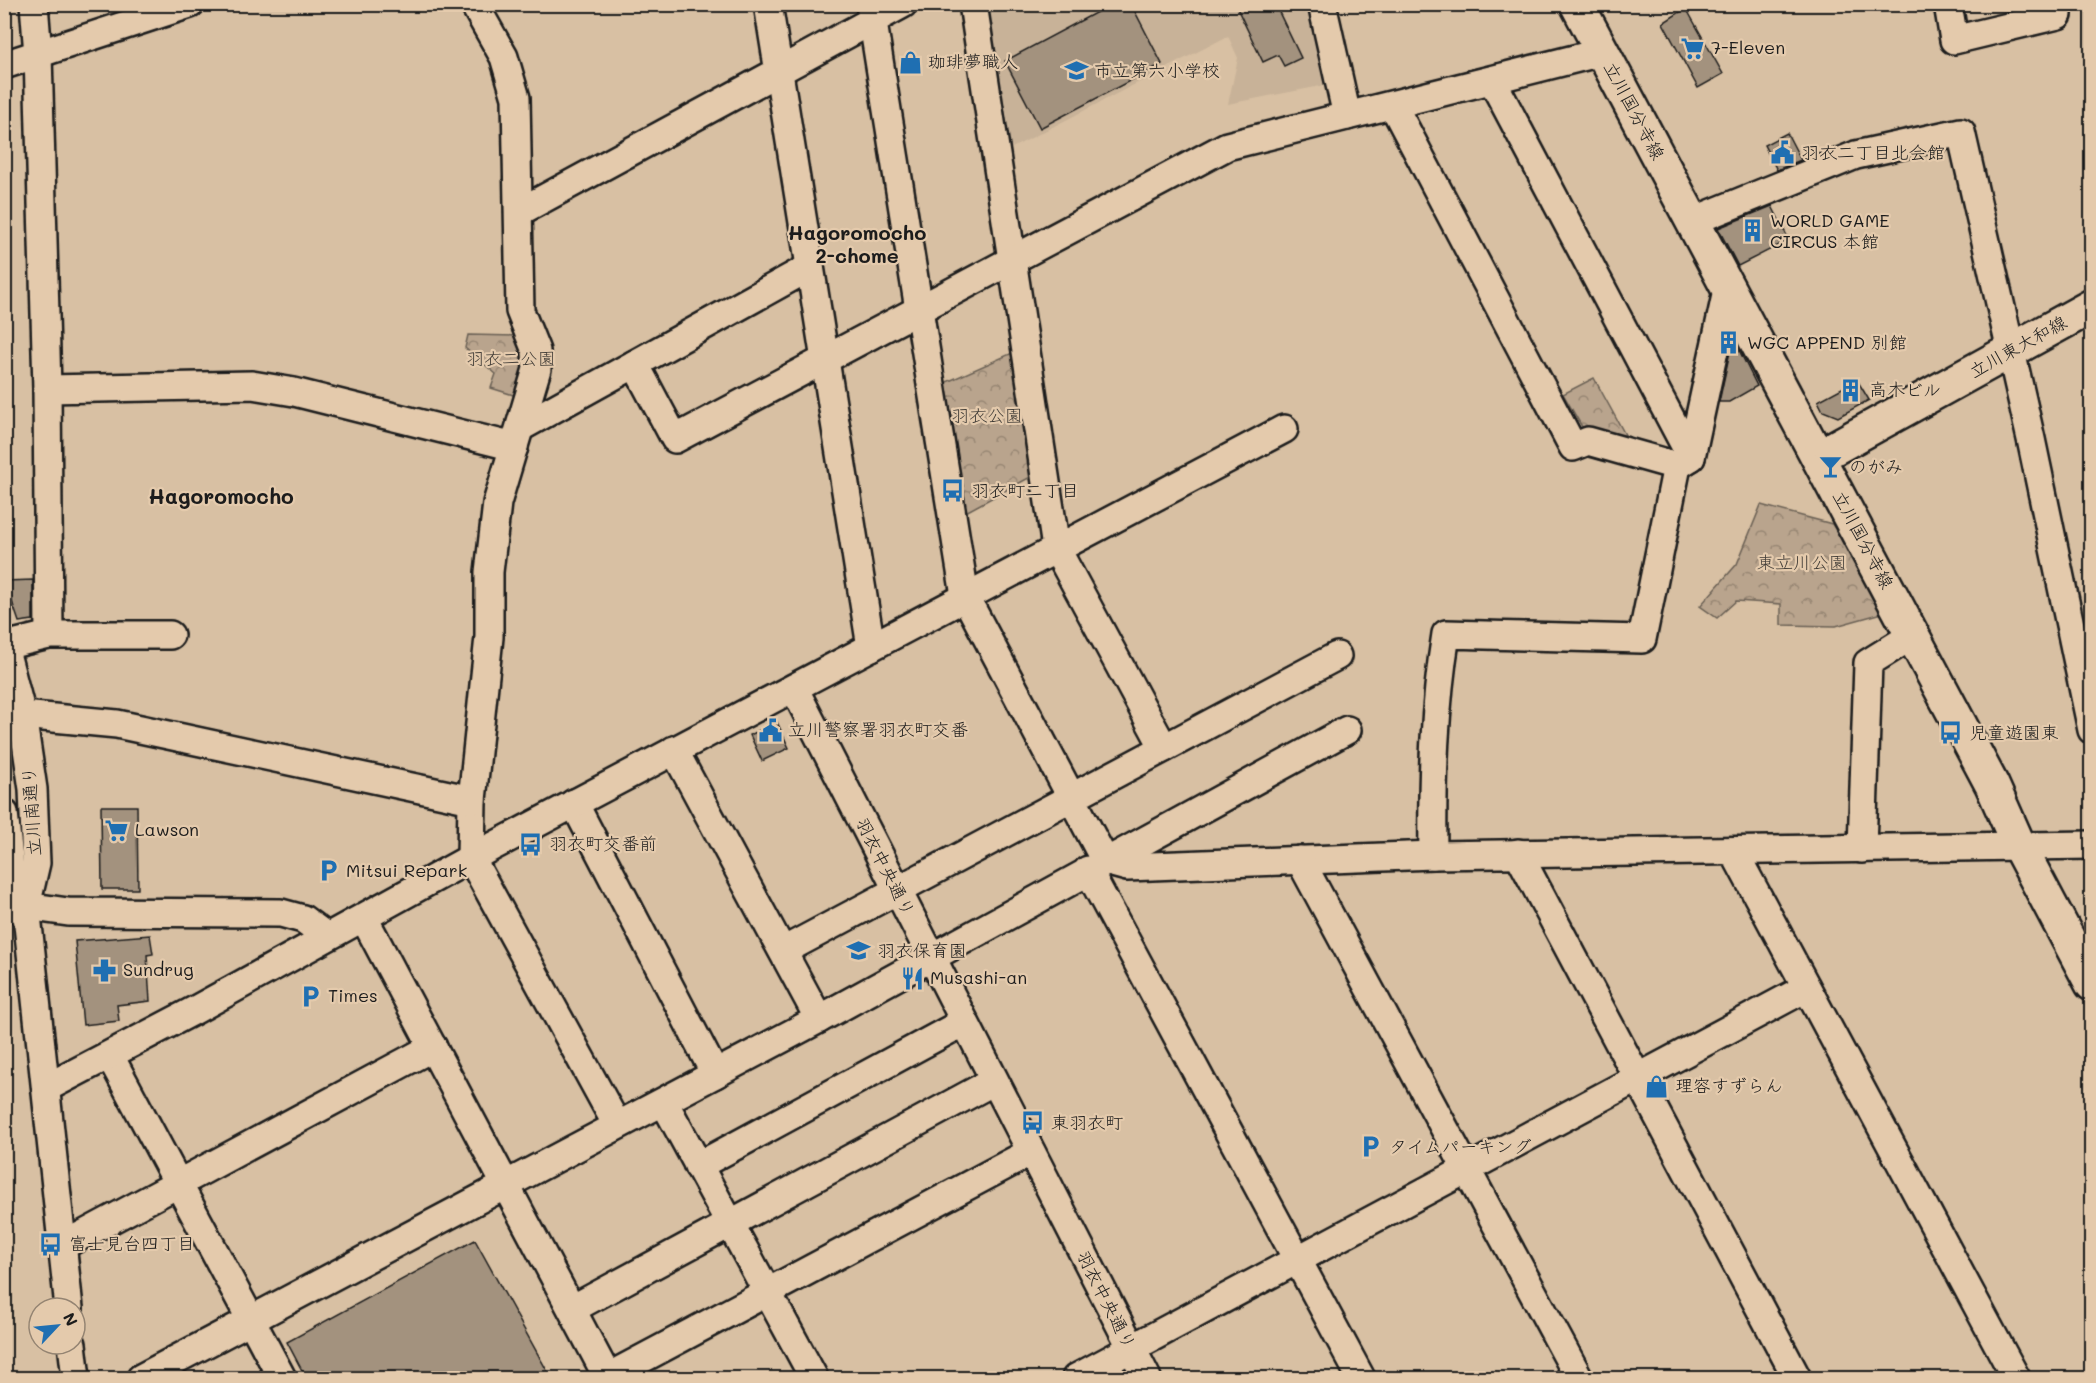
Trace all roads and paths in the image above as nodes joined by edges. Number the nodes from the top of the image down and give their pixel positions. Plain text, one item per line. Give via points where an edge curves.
1 (34, 4) edge
2 (190, 4) edge
3 (474, 4) edge
4 (768, 4) edge
5 (903, 4) edge
6 (973, 4) edge
7 (1322, 4) edge
8 (1577, 4) edge
9 (1947, 4) edge
10 (2058, 4) edge
11 (871, 13) edge
12 (1602, 52) junction
13 (38, 54) junction
14 (4, 65) edge
15 (779, 73) junction
16 (1492, 80) junction
17 (1393, 105) junction
18 (1347, 116) junction
19 (519, 212) junction
20 (1693, 221) junction
21 (1014, 260) junction
22 (810, 267) junction
23 (1728, 286) junction
24 (2091, 306) edge
25 (919, 310) junction
26 (2011, 350) junction
27 (825, 359) junction
28 (636, 364) junction
29 (47, 389) junction
30 (1284, 429) dead end
31 (518, 437) junction
32 (1818, 457) junction
33 (1684, 461) junction
34 (1056, 548) junction
35 (965, 596) junction
36 (49, 634) junction
37 (170, 635) dead end
38 (1912, 635) junction
39 (5, 646) edge
40 (871, 647) junction
41 (1338, 656) dead end
42 (794, 688) junction
43 (22, 715) junction
44 (1347, 730) dead end
45 (2091, 730) edge
46 (1164, 748) junction
47 (674, 750) junction
48 (1071, 798) junction
49 (472, 800) junction
50 (574, 803) junction
51 (4, 813) edge
52 (2091, 845) edge
53 (2019, 846) junction
54 (1862, 849) junction
55 (1734, 852) junction
56 (1518, 853) junction
57 (1433, 855) junction
58 (471, 858) junction
59 (1300, 860) junction
60 (1096, 866) junction
61 (897, 890) junction
62 (15, 907) edge
63 (364, 918) junction
64 (326, 936) junction
65 (783, 951) junction
66 (930, 956) junction
67 (2091, 984) edge
68 (1806, 988) junction
69 (819, 1019) junction
70 (964, 1022) junction
71 (433, 1047) junction
72 (110, 1056) junction
73 (715, 1074) junction
74 (1636, 1080) junction
75 (994, 1081) junction
76 (46, 1088) junction
77 (663, 1102) junction
78 (617, 1125) junction
79 (1031, 1152) junction
80 (698, 1166) junction
81 (1467, 1170) junction
82 (505, 1183) junction
83 (178, 1184) junction
84 (730, 1224) junction
85 (62, 1246) junction
86 (1297, 1261) junction
87 (767, 1293) junction
88 (68, 1296) edge
89 (572, 1309) junction
90 (250, 1319) junction
91 (1131, 1350) junction
92 (73, 1356) edge
93 (76, 1378) edge
94 (141, 1378) edge
95 (282, 1378) edge
96 (608, 1378) edge
97 (814, 1378) edge
98 (1076, 1378) edge
99 (1147, 1378) edge
100 (1361, 1378) edge
101 (1579, 1378) edge
102 (1797, 1378) edge
103 (2016, 1378) edge

1 - 13 street
2 - 13 street
3 - 19 street via 504,57 516,99
4 - 15 street
5 - 11 street
6 - 21 street
7 - 18 street
8 - 12 main road, 立川国分寺線
9 - 10 street via 1954,40 2058,15
11 - 15 street
11 - 25 street
12 - 16 street
12 - 20 main road, 立川国分寺線
13 - 14 street
13 - 29 street
15 - 19 street
15 - 22 street
16 - 17 street
16 - 33 street
17 - 18 street
17 - 33 street via 1573,447 1588,441
18 - 21 street via 1227,146
19 - 31 street via 520,311 536,351 537,369
20 - 23 main road, 立川国分寺線
20 - 26 street via 1856,155 1961,132
21 - 25 street
21 - 34 street
22 - 27 street
22 - 28 street
23 - 32 main road, 立川国分寺線
23 - 33 street
24 - 26 main road, 立川東大和線
25 - 27 street
25 - 35 street
26 - 32 main road, 立川東大和線
26 - 45 street
27 - 28 street via 675,439
27 - 40 street
28 - 31 street
29 - 31 street via 252,385
29 - 36 street
30 - 34 street
31 - 49 street via 497,503 489,572 489,637
32 - 38 main road, 立川国分寺線
33 - 57 street via 1642,639 1446,634 1437,687
34 - 35 street
34 - 46 street
35 - 40 street
35 - 48 street
36 - 37 street
36 - 39 street
38 - 53 main road, 立川国分寺線 via 1992,785
38 - 54 street via 1868,663
39 - 43 street, 立川南通り
40 - 42 street
41 - 46 street
42 - 47 street
42 - 61 street, 羽衣中央通り
43 - 49 street via 117,724
43 - 62 street, 立川南通り via 33,789 36,864
44 - 60 street
46 - 48 street
47 - 50 street
47 - 65 street
48 - 60 street
48 - 61 street
49 - 58 street
50 - 58 street
50 - 73 street
51 - 62 street, 立川南通り
52 - 53 street
53 - 54 street
53 - 67 main road, 立川国分寺線
54 - 55 street
55 - 56 street
55 - 68 street
56 - 57 street
56 - 74 street
57 - 59 street
58 - 63 street
58 - 78 street
59 - 60 street
59 - 81 street
60 - 66 street
60 - 86 street
61 - 65 street
61 - 66 street, 羽衣中央通り
62 - 64 street via 68,912 281,913 303,919
62 - 76 street, 立川南通り
63 - 64 street
63 - 71 street
64 - 72 street
65 - 69 street
66 - 69 street
66 - 70 street, 羽衣中央通り
68 - 74 street
68 - 103 street
69 - 73 street
70 - 75 street, 羽衣中央通り
70 - 80 street
71 - 82 street
71 - 83 street
72 - 76 street
72 - 83 street
73 - 77 street
74 - 81 street
74 - 102 street
75 - 79 street, 羽衣中央通り
75 - 84 street
76 - 85 street, 立川南通り
77 - 78 street
77 - 80 street
78 - 82 street
79 - 87 street
79 - 91 street, 羽衣中央通り
80 - 84 street
81 - 86 street
81 - 101 street
82 - 89 street
82 - 90 street
83 - 85 street
83 - 90 street
84 - 87 street
84 - 89 street
85 - 88 street, 立川南通り
86 - 91 street
86 - 100 street
87 - 96 street
87 - 97 street
89 - 96 street
90 - 94 street
90 - 95 street
91 - 98 street
91 - 99 street, 羽衣中央通り
92 - 93 street

